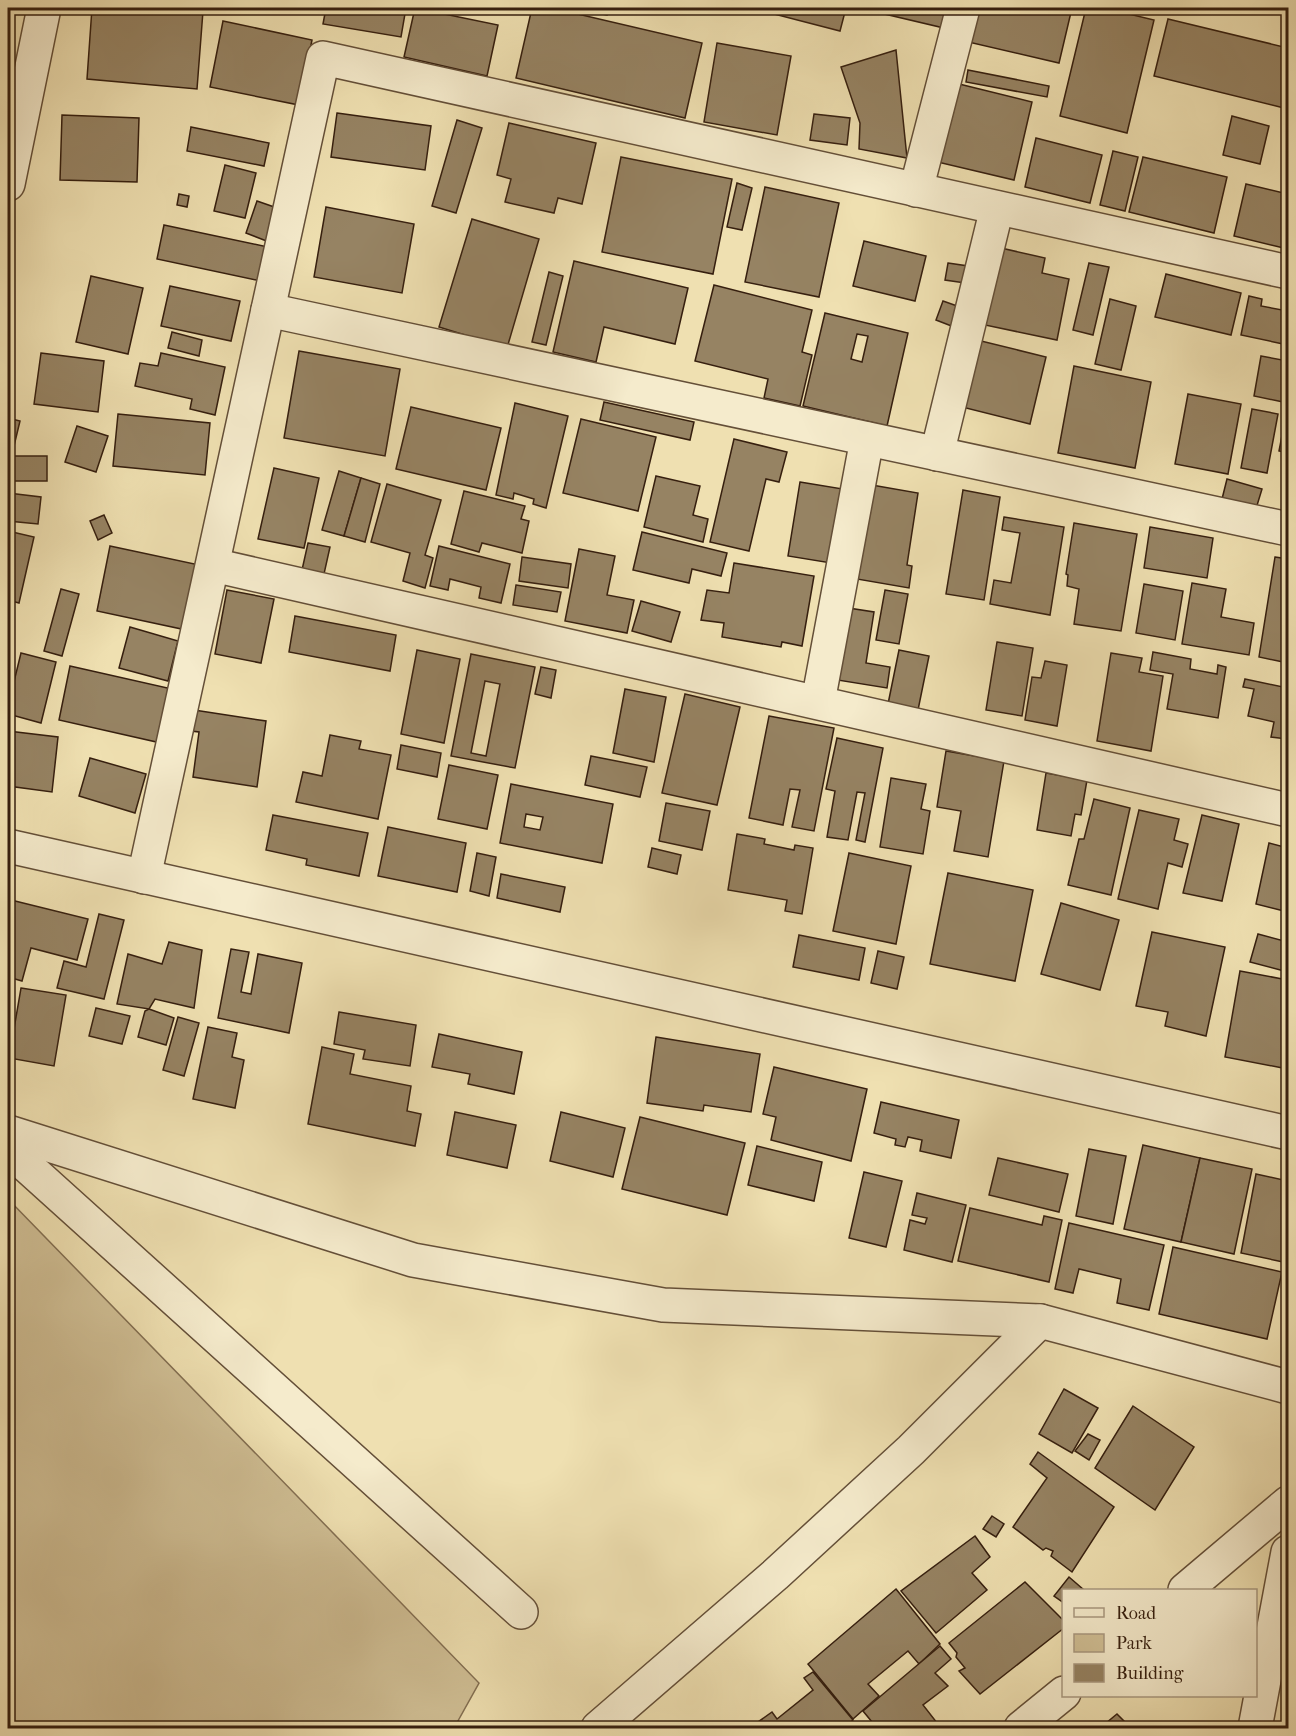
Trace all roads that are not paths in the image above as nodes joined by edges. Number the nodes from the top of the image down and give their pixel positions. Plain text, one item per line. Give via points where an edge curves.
1 (42, 8) edge
2 (963, 8) edge
3 (8, 184) edge
4 (916, 190) junction
5 (998, 208) junction
6 (1288, 272) edge
7 (268, 310) junction
8 (867, 439) junction
9 (937, 454) junction
10 (1288, 530) edge
11 (213, 565) junction
12 (818, 702) junction
13 (1288, 810) edge
14 (8, 846) edge
15 (144, 877) junction
16 (8, 1132) edge
17 (1288, 1133) edge
18 (8, 1149) edge
19 (1040, 1321) junction
20 (1288, 1387) edge
21 (1288, 1503) edge
22 (1288, 1552) edge
23 (1186, 1589) edge
24 (521, 1612) dead end
25 (1062, 1695) edge
26 (598, 1728) edge
27 (1021, 1728) edge
28 (1255, 1728) edge

1 - 3 street
2 - 4 street
4 - 5 street
4 - 7 street via 323,58
5 - 6 street
5 - 9 street
7 - 8 street
7 - 11 street
8 - 9 street
8 - 12 street
9 - 10 street
11 - 12 street
11 - 15 street
12 - 13 street
14 - 15 street
15 - 17 street
16 - 19 street via 424,1262 663,1305
18 - 24 street
19 - 20 street
19 - 26 street via 911,1450 776,1575
21 - 23 street
22 - 28 street
25 - 27 street

